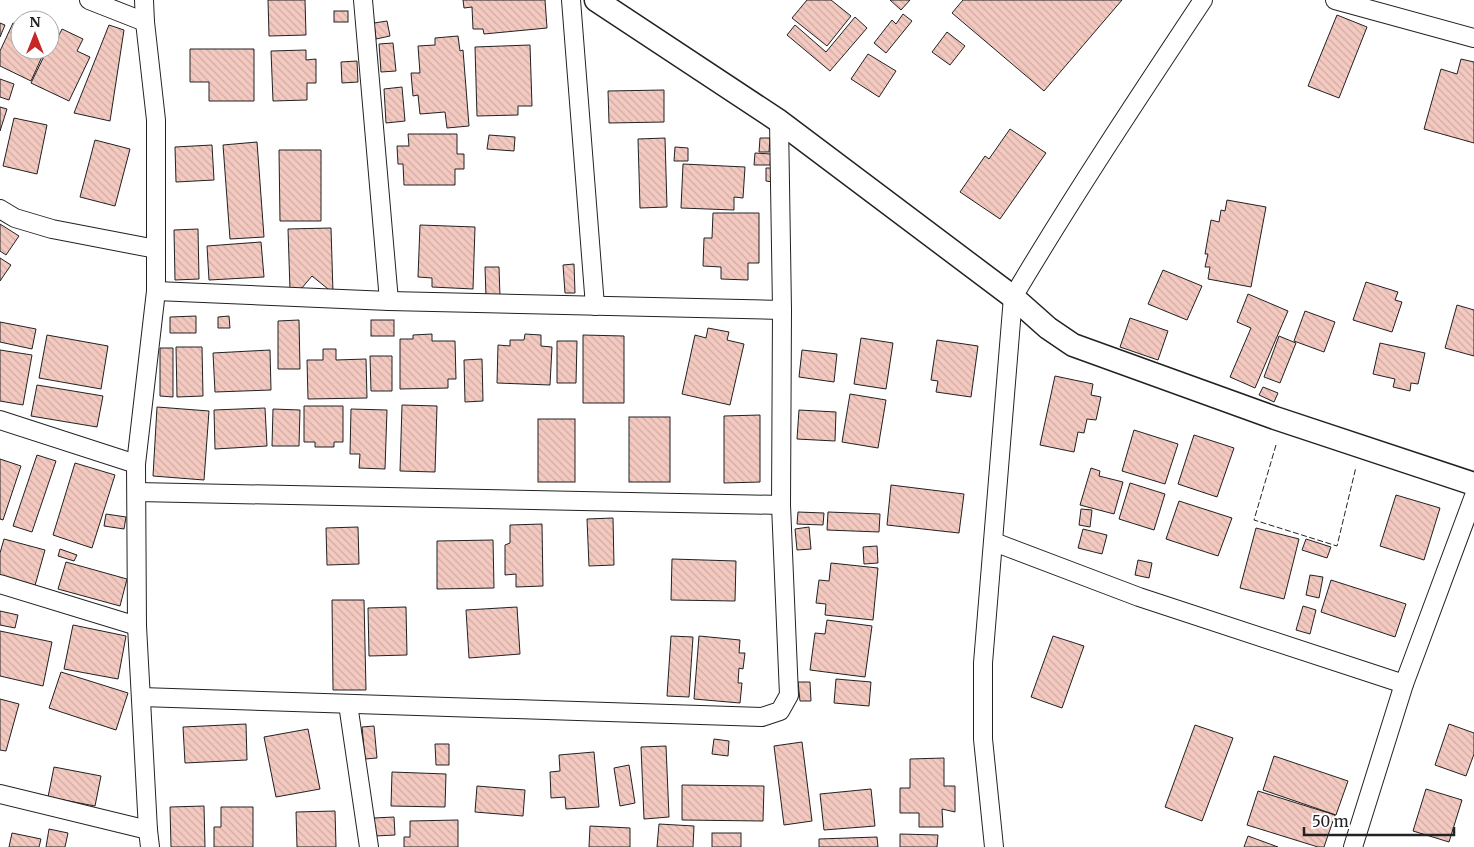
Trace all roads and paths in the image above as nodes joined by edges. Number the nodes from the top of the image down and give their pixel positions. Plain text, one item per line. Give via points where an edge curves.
1 (89, 0) edge
2 (144, 0) edge
3 (363, 0) edge
4 (571, 0) edge
5 (596, 0) edge
6 (1203, 0) edge
7 (1335, 0) edge
8 (145, 22) junction
9 (1474, 38) edge
10 (779, 121) junction
11 (0, 210) edge
12 (156, 249) junction
13 (156, 292) junction
14 (1013, 297) junction
15 (389, 301) junction
16 (595, 306) junction
17 (782, 310) junction
18 (0, 420) edge
19 (136, 464) junction
20 (1474, 484) edge
21 (137, 492) junction
22 (1474, 496) edge
23 (781, 505) junction
24 (994, 542) junction
25 (0, 584) edge
26 (137, 626) junction
27 (1404, 684) junction
28 (141, 697) junction
29 (348, 704) junction
30 (0, 794) edge
31 (149, 839) edge
32 (369, 847) edge
33 (994, 847) edge
34 (1353, 847) edge

1 - 8 street
2 - 8 street
3 - 15 street
4 - 16 street
5 - 10 street
6 - 14 street via 1111,139
7 - 9 street
8 - 12 street via 156,120
10 - 14 street
10 - 17 street
11 - 12 street via 14,218 52,229
12 - 13 street
13 - 15 street
13 - 19 street
14 - 20 street via 1048,328 1074,345 1275,418
14 - 24 street
15 - 16 street
16 - 17 street
17 - 23 street
18 - 19 street
19 - 21 street
21 - 23 street
21 - 26 street
22 - 27 street
23 - 29 street via 789,695 780,711 762,717
24 - 27 street via 1139,597
24 - 33 street via 984,663 982,739
25 - 26 street
26 - 28 street
27 - 34 street
28 - 29 street
28 - 31 street
29 - 32 street
30 - 31 street

